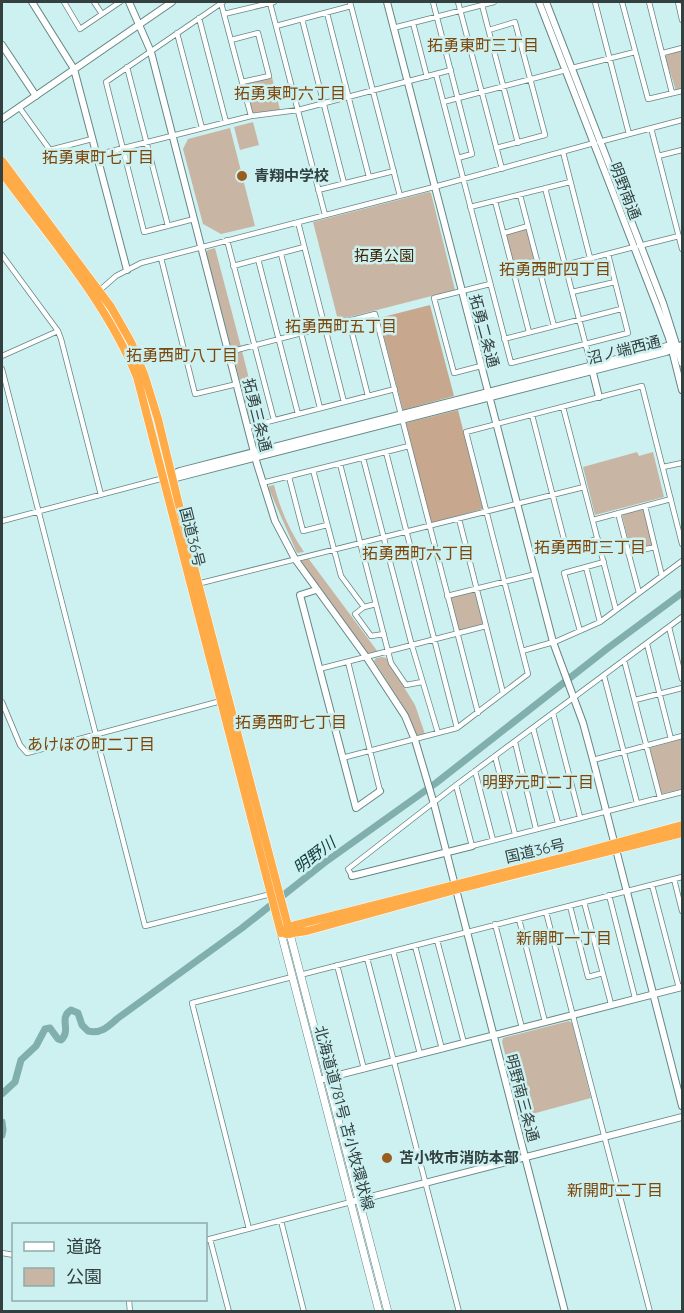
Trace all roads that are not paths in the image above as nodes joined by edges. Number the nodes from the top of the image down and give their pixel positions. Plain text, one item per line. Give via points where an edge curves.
1 (32, 2) edge
2 (64, 2) edge
3 (94, 2) edge
4 (120, 2) edge
5 (129, 2) edge
6 (172, 2) edge
7 (222, 2) edge
8 (272, 2) edge
9 (387, 2) edge
10 (433, 2) edge
11 (458, 2) edge
12 (494, 2) edge
13 (539, 2) edge
14 (546, 2) edge
15 (595, 2) edge
16 (622, 2) edge
17 (649, 2) edge
18 (678, 2) edge
19 (251, 4) edge
20 (350, 4) edge
21 (482, 5) junction
22 (461, 10) junction
23 (327, 13) junction
24 (102, 14) junction
25 (224, 14) junction
26 (437, 16) junction
27 (200, 18) junction
28 (302, 19) junction
29 (682, 20) edge
30 (140, 23) junction
31 (413, 23) junction
32 (276, 26) junction
33 (393, 28) junction
34 (489, 30) junction
35 (177, 33) junction
36 (231, 40) junction
37 (2, 45) edge
38 (682, 48) edge
39 (150, 52) junction
40 (635, 52) junction
41 (663, 53) junction
42 (610, 59) junction
43 (127, 68) junction
44 (74, 69) junction
45 (569, 69) junction
46 (451, 70) junction
47 (436, 74) junction
48 (427, 77) junction
49 (530, 80) junction
50 (242, 82) junction
51 (407, 82) junction
52 (504, 87) junction
53 (373, 90) junction
54 (682, 91) edge
55 (482, 92) junction
56 (672, 93) junction
57 (36, 96) junction
58 (349, 97) junction
59 (458, 98) junction
60 (443, 102) junction
61 (323, 103) junction
62 (19, 107) junction
63 (298, 110) junction
64 (250, 116) junction
65 (2, 119) edge
66 (682, 120) edge
67 (226, 122) junction
68 (202, 128) junction
69 (651, 128) junction
70 (629, 134) junction
71 (173, 136) junction
72 (92, 139) junction
73 (146, 142) junction
74 (518, 142) junction
75 (597, 142) junction
76 (122, 148) junction
77 (496, 148) junction
78 (682, 150) edge
79 (563, 152) junction
80 (96, 155) junction
81 (658, 156) junction
82 (458, 158) junction
83 (2, 161) edge
84 (502, 169) junction
85 (394, 171) junction
86 (2, 173) edge
87 (369, 177) junction
88 (463, 179) junction
89 (570, 182) junction
90 (344, 183) junction
91 (434, 187) junction
92 (545, 188) junction
93 (318, 190) junction
94 (520, 195) junction
95 (400, 196) junction
96 (495, 201) junction
97 (470, 207) junction
98 (325, 215) junction
99 (194, 219) junction
100 (298, 222) junction
101 (168, 226) junction
102 (528, 226) junction
103 (504, 233) junction
104 (679, 236) junction
105 (227, 240) junction
106 (201, 247) junction
107 (304, 247) junction
108 (636, 247) junction
109 (682, 249) edge
110 (281, 254) junction
111 (608, 254) junction
112 (2, 255) edge
113 (161, 258) junction
114 (590, 258) junction
115 (258, 260) junction
116 (565, 265) junction
117 (234, 266) junction
118 (127, 270) junction
119 (615, 282) junction
120 (490, 284) junction
121 (98, 291) junction
122 (462, 292) junction
123 (572, 292) junction
124 (621, 309) junction
125 (579, 320) junction
126 (349, 321) junction
127 (554, 326) junction
128 (325, 327) junction
129 (58, 331) junction
130 (529, 332) junction
131 (301, 333) junction
132 (278, 339) junction
133 (504, 339) junction
134 (585, 344) junction
135 (254, 345) junction
136 (676, 346) edge
137 (229, 352) junction
138 (2, 356) edge
139 (682, 363) edge
140 (481, 366) junction
141 (592, 368) junction
142 (2, 369) edge
143 (237, 384) junction
144 (394, 389) junction
145 (682, 390) edge
146 (488, 395) junction
147 (368, 396) junction
148 (599, 397) junction
149 (344, 402) junction
150 (563, 406) junction
151 (321, 408) junction
152 (298, 414) junction
153 (532, 415) junction
154 (402, 417) junction
155 (274, 420) junction
156 (496, 424) junction
157 (248, 427) junction
158 (409, 446) junction
159 (386, 452) junction
160 (255, 456) junction
161 (363, 458) junction
162 (682, 462) edge
163 (340, 464) junction
164 (663, 468) junction
165 (313, 470) junction
166 (169, 477) junction
167 (289, 477) junction
168 (262, 483) junction
169 (584, 487) junction
170 (101, 495) junction
171 (553, 495) junction
172 (671, 500) junction
173 (518, 504) junction
174 (645, 506) junction
175 (39, 511) junction
176 (487, 512) junction
177 (618, 513) junction
178 (459, 519) junction
179 (593, 520) junction
180 (2, 521) edge
181 (327, 525) junction
182 (430, 526) junction
183 (407, 532) junction
184 (681, 533) edge
185 (384, 537) junction
186 (598, 539) junction
187 (361, 543) junction
188 (682, 544) edge
189 (655, 547) junction
190 (334, 550) junction
191 (628, 553) junction
192 (295, 559) junction
193 (682, 561) edge
194 (604, 562) junction
195 (586, 567) junction
196 (536, 574) junction
197 (662, 576) junction
198 (504, 581) junction
199 (195, 585) junction
200 (476, 588) junction
201 (316, 590) junction
202 (639, 593) junction
203 (447, 596) junction
204 (376, 604) junction
205 (364, 607) junction
206 (616, 610) junction
207 (682, 617) edge
208 (600, 622) junction
209 (486, 626) junction
210 (669, 627) junction
211 (580, 631) junction
212 (384, 633) junction
213 (457, 634) junction
214 (435, 640) junction
215 (554, 642) junction
216 (646, 644) junction
217 (412, 646) junction
218 (522, 651) junction
219 (389, 652) junction
220 (368, 658) junction
221 (624, 660) junction
222 (348, 662) junction
223 (320, 669) junction
224 (604, 676) junction
225 (682, 679) edge
226 (422, 682) junction
227 (682, 688) edge
228 (503, 693) junction
229 (660, 694) junction
230 (573, 695) junction
231 (226, 700) junction
232 (635, 700) junction
233 (2, 702) edge
234 (478, 713) junction
235 (553, 713) junction
236 (457, 728) junction
237 (534, 728) junction
238 (438, 733) junction
239 (96, 735) junction
240 (682, 736) edge
241 (671, 739) junction
242 (415, 740) junction
243 (514, 742) junction
244 (646, 745) junction
245 (370, 751) junction
246 (624, 751) junction
247 (495, 756) junction
248 (342, 758) junction
249 (593, 760) junction
250 (475, 771) junction
251 (456, 785) junction
252 (380, 790) joint
253 (682, 792) edge
254 (660, 798) junction
255 (433, 801) junction
256 (637, 803) junction
257 (607, 811) junction
258 (580, 817) junction
259 (558, 823) junction
260 (682, 825) edge
261 (536, 829) junction
262 (682, 833) edge
263 (515, 834) junction
264 (493, 840) junction
265 (472, 846) junction
266 (616, 847) junction
267 (446, 852) junction
268 (352, 876) joint
269 (682, 877) edge
270 (675, 879) junction
271 (652, 885) junction
272 (455, 888) junction
273 (627, 891) junction
274 (609, 895) junction
275 (272, 901) junction
276 (584, 902) junction
277 (570, 906) junction
278 (682, 911) edge
279 (546, 912) junction
280 (519, 919) junction
281 (495, 924) junction
282 (289, 931) junction
283 (467, 932) junction
284 (280, 933) junction
285 (437, 940) junction
286 (416, 946) junction
287 (393, 951) junction
288 (367, 958) junction
289 (338, 965) junction
290 (603, 973) junction
291 (296, 976) junction
292 (681, 987) edge
293 (654, 994) junction
294 (635, 998) junction
295 (611, 1004) junction
296 (573, 1014) junction
297 (545, 1022) junction
298 (522, 1028) junction
299 (494, 1035) junction
300 (464, 1043) junction
301 (442, 1048) junction
302 (420, 1054) junction
303 (394, 1061) junction
304 (364, 1069) junction
305 (324, 1079) junction
306 (682, 1106) edge
307 (682, 1117) edge
308 (605, 1137) junction
309 (526, 1158) junction
310 (425, 1183) junction
311 (355, 1201) junction
312 (280, 1221) junction
313 (249, 1229) junction
314 (208, 1240) edge
315 (229, 1311) edge
316 (304, 1311) edge
317 (379, 1311) edge
318 (388, 1311) edge
319 (459, 1311) edge
320 (565, 1311) edge
321 (650, 1311) edge

1 - 44 street
2 - 24 street via 80,28
3 - 24 street
4 - 24 street
5 - 30 street, 拓勇三条通
6 - 30 street
7 - 25 street
7 - 27 street
8 - 19 street
8 - 32 street
9 - 33 street, 拓勇二条通
10 - 26 street
11 - 22 street
12 - 21 street
13 - 45 street, 明野南通
14 - 45 street, 明野南通
15 - 42 street
16 - 40 street
17 - 41 street
18 - 29 street
19 - 25 street
20 - 23 street
20 - 53 street
21 - 22 street
21 - 34 street
22 - 26 street
22 - 55 street
23 - 28 street
23 - 58 street
25 - 36 street
26 - 31 street
26 - 46 street
27 - 35 street
27 - 67 street
28 - 32 street
28 - 61 street
30 - 39 street, 拓勇三条通
30 - 44 street
31 - 33 street
31 - 48 street
32 - 63 street
33 - 51 street, 拓勇二条通
34 - 49 street via 515,22
34 - 52 street
35 - 39 street
35 - 68 street
36 - 50 street
36 - 50 street via 258,33 269,76
37 - 57 street
38 - 41 street
39 - 43 street
39 - 71 street, 拓勇三条通
40 - 42 street
40 - 56 street via 648,99
41 - 56 street
42 - 45 street
42 - 70 street
43 - 73 street
43 - 76 street via 105,82
44 - 57 street
44 - 72 street
45 - 49 street
45 - 75 street, 明野南通
46 - 47 street
46 - 59 street
47 - 48 street
47 - 60 street
48 - 51 street
49 - 52 street
49 - 74 street via 545,135
50 - 64 street
51 - 53 street
51 - 91 street, 拓勇二条通
52 - 55 street
52 - 74 street
53 - 58 street
53 - 85 street
54 - 56 street
55 - 59 street
55 - 77 street
57 - 62 street
58 - 61 street
58 - 87 street
59 - 60 street
59 - 82 street via 472,154
60 - 82 street
61 - 63 street
61 - 90 street
62 - 65 street
62 - 72 street via 50,150
63 - 64 street
63 - 93 street
64 - 67 street
66 - 69 street
67 - 68 street
68 - 71 street
69 - 70 street
69 - 81 street
70 - 75 street
71 - 73 street
71 - 99 street, 拓勇三条通
72 - 80 street
73 - 76 street
73 - 101 street
74 - 77 street
75 - 79 street
75 - 108 street, 明野南通
76 - 80 street
76 - 101 street via 144,232
77 - 84 street
78 - 81 street
79 - 84 street
79 - 89 street
80 - 118 street
81 - 104 street
82 - 88 street
83 - 121 highway, 国道36号
84 - 88 street
85 - 87 street
85 - 95 street
86 - 166 highway, 国道36号 via 92,293 124,345
87 - 90 street
88 - 91 street
88 - 97 street
89 - 92 street
89 - 114 street
90 - 93 street
91 - 95 street
91 - 122 street, 拓勇二条通
92 - 94 street
92 - 116 street
93 - 98 street
94 - 96 street
94 - 102 street
95 - 98 street
96 - 97 street
96 - 103 street
97 - 120 street
98 - 100 street
99 - 101 street
99 - 106 street, 拓勇三条通
100 - 105 street
100 - 107 street
102 - 103 street
102 - 127 street
103 - 130 street
104 - 108 street
104 - 109 street
105 - 106 street
105 - 117 street
106 - 113 street
106 - 137 street, 拓勇三条通
107 - 110 street
107 - 128 street
108 - 111 street
108 - 136 street, 明野南通
110 - 115 street
110 - 131 street
111 - 114 street
111 - 119 street
112 - 129 street
113 - 118 street
113 - 143 street via 195,394
114 - 116 street
115 - 117 street
115 - 132 street
116 - 123 street
117 - 135 street
118 - 121 street
119 - 123 street
119 - 124 street
120 - 122 street
120 - 133 street
121 - 166 highway, 国道36号 via 111,307 144,374
122 - 140 street, 拓勇二条通
122 - 140 street via 434,298 454,373
123 - 125 street
124 - 125 street
124 - 134 street via 628,333
125 - 127 street
125 - 134 street
126 - 128 street
126 - 144 street via 375,314
126 - 147 street
127 - 130 street
128 - 131 street
128 - 149 street
129 - 138 street
129 - 170 street
130 - 133 street
131 - 132 street
131 - 151 street
132 - 135 street
132 - 152 street
133 - 134 street via 511,363
134 - 141 street
135 - 137 street
135 - 155 street
136 - 139 street, 明野南通
136 - 141 street, 沼ノ端西通
136 - 145 street, 明野南通
137 - 143 street, 拓勇三条通
140 - 146 street, 拓勇二条通
141 - 146 street, 沼ノ端西通
141 - 148 street
142 - 175 street
143 - 157 street, 拓勇三条通
144 - 147 street
144 - 154 street
146 - 154 street, 沼ノ端西通
146 - 156 street, 拓勇二条通
147 - 149 street
148 - 150 street
148 - 164 street via 642,386
149 - 151 street
150 - 153 street
150 - 169 street
151 - 152 street
152 - 155 street
153 - 156 street
153 - 171 street
154 - 158 street
154 - 160 street, 沼ノ端西通
155 - 157 street
156 - 173 street, 拓勇二条通
156 - 176 street via 466,432
157 - 160 street, 拓勇三条通
158 - 159 street
158 - 182 street
159 - 161 street
159 - 183 street
160 - 166 street, 沼ノ端西通
160 - 168 street, 拓勇三条通
161 - 163 street
161 - 185 street
162 - 164 street
163 - 165 street
163 - 187 street
164 - 172 street
165 - 167 street
165 - 181 street
166 - 170 street, 沼ノ端西通
166 - 199 highway, 国道36号
167 - 168 street
167 - 181 street via 303,531
168 - 192 street, 拓勇三条通 via 275,521
169 - 171 street
169 - 179 street
170 - 175 street, 沼ノ端西通
171 - 173 street
171 - 186 street via 566,547
172 - 174 street
172 - 184 street
173 - 176 street
173 - 196 street, 拓勇二条通
174 - 177 street
174 - 189 street
175 - 180 street, 沼ノ端西通
175 - 239 street
176 - 178 street
176 - 198 street
177 - 179 street
177 - 191 street
178 - 182 street
178 - 200 street
179 - 186 street
181 - 190 street
182 - 183 street
182 - 203 street
183 - 185 street
183 - 214 street
184 - 188 street
185 - 187 street
185 - 217 street
186 - 194 street
187 - 190 street
187 - 204 street
189 - 191 street
189 - 197 street
190 - 192 street
190 - 205 street via 341,576
191 - 202 street
192 - 199 street
192 - 201 street, 拓勇三条通
193 - 197 street
194 - 195 street
194 - 206 street
195 - 208 street
195 - 211 street via 564,573
196 - 198 street
196 - 215 street, 拓勇二条通
197 - 202 street
198 - 200 street
198 - 218 street
199 - 231 highway, 国道36号
200 - 203 street
200 - 209 street
201 - 220 street, 拓勇三条通
201 - 223 street via 300,595
202 - 206 street
203 - 213 street
204 - 205 street
204 - 212 street
205 - 212 street via 355,614 371,636
206 - 208 street
207 - 210 street
208 - 211 street
209 - 213 street
209 - 228 street
210 - 216 street
210 - 225 street
211 - 215 street
212 - 219 street
213 - 214 street
213 - 234 street
214 - 217 street
214 - 236 street
215 - 218 street
215 - 230 street, 拓勇二条通
216 - 221 street
216 - 229 street
217 - 219 street
217 - 226 street
218 - 228 street via 528,674
219 - 220 street
219 - 226 street via 391,663 406,685
220 - 222 street
220 - 242 street, 拓勇三条通
221 - 224 street
221 - 232 street
222 - 223 street
222 - 245 street
223 - 248 street
224 - 230 street
224 - 246 street
226 - 238 street
227 - 229 street
228 - 234 street
229 - 232 street
229 - 241 street
230 - 235 street
230 - 249 street
231 - 239 street
231 - 275 highway, 国道36号
231 - 282 highway, 国道36号
232 - 244 street
233 - 239 street via 27,753
234 - 236 street
235 - 237 street
235 - 258 street
236 - 238 street
237 - 243 street
237 - 259 street
238 - 242 street
239 - 275 street via 145,926
240 - 241 street
241 - 244 street
242 - 245 street
242 - 255 street, 拓勇三条通
243 - 247 street
243 - 261 street
244 - 246 street
244 - 254 street
245 - 248 street
245 - 252 street
246 - 249 street
246 - 256 street
247 - 250 street
247 - 263 street
248 - 252 street via 356,808
249 - 257 street
250 - 251 street
250 - 264 street
251 - 255 street
251 - 265 street
253 - 254 street
254 - 256 street
255 - 267 street
255 - 268 street via 348,868
256 - 257 street
257 - 258 street
257 - 266 street
258 - 259 street
259 - 261 street
260 - 266 highway, 国道36号
261 - 263 street
262 - 266 highway, 国道36号
263 - 264 street
264 - 265 street
265 - 267 street
266 - 272 highway, 国道36号
266 - 273 street
267 - 268 street
267 - 272 street
269 - 270 street
270 - 271 street
270 - 278 street
271 - 273 street
271 - 292 street
272 - 282 highway, 国道36号
272 - 283 street, 明野南三条通
273 - 274 street
273 - 293 street
274 - 276 street
274 - 294 street
275 - 284 highway, 国道36号
276 - 277 street
276 - 290 street
277 - 279 street
277 - 290 street via 588,977
279 - 280 street
279 - 296 street
280 - 281 street
280 - 297 street
281 - 283 street
281 - 298 street
282 - 284 highway
282 - 291 main road, 北海道道781号 苫小牧環状線
283 - 285 street
283 - 299 street, 明野南三条通
284 - 291 main road, 北海道道781号 苫小牧環状線
285 - 286 street
285 - 300 street
286 - 287 street
286 - 301 street
287 - 288 street
287 - 302 street
288 - 289 street
288 - 303 street
289 - 291 street
289 - 304 street
290 - 295 street
291 - 305 main road, 北海道道781号 苫小牧環状線
291 - 313 street via 192,1003
292 - 293 street
293 - 294 street
293 - 306 street
294 - 295 street
295 - 296 street
296 - 297 street
296 - 308 street
297 - 298 street
298 - 299 street
299 - 300 street
299 - 309 street, 明野南三条通
300 - 301 street
301 - 302 street
302 - 303 street
303 - 304 street
303 - 310 street
304 - 305 street
305 - 311 main road, 北海道道781号 苫小牧環状線
307 - 308 street
308 - 309 street
308 - 321 street
309 - 310 street
309 - 320 street, 明野南三条通
310 - 311 street
310 - 319 street
311 - 312 street
311 - 317 main road, 北海道道781号 苫小牧環状線
311 - 318 main road, 北海道道781号 苫小牧環状線
312 - 313 street
312 - 316 street
313 - 314 street
314 - 315 street

